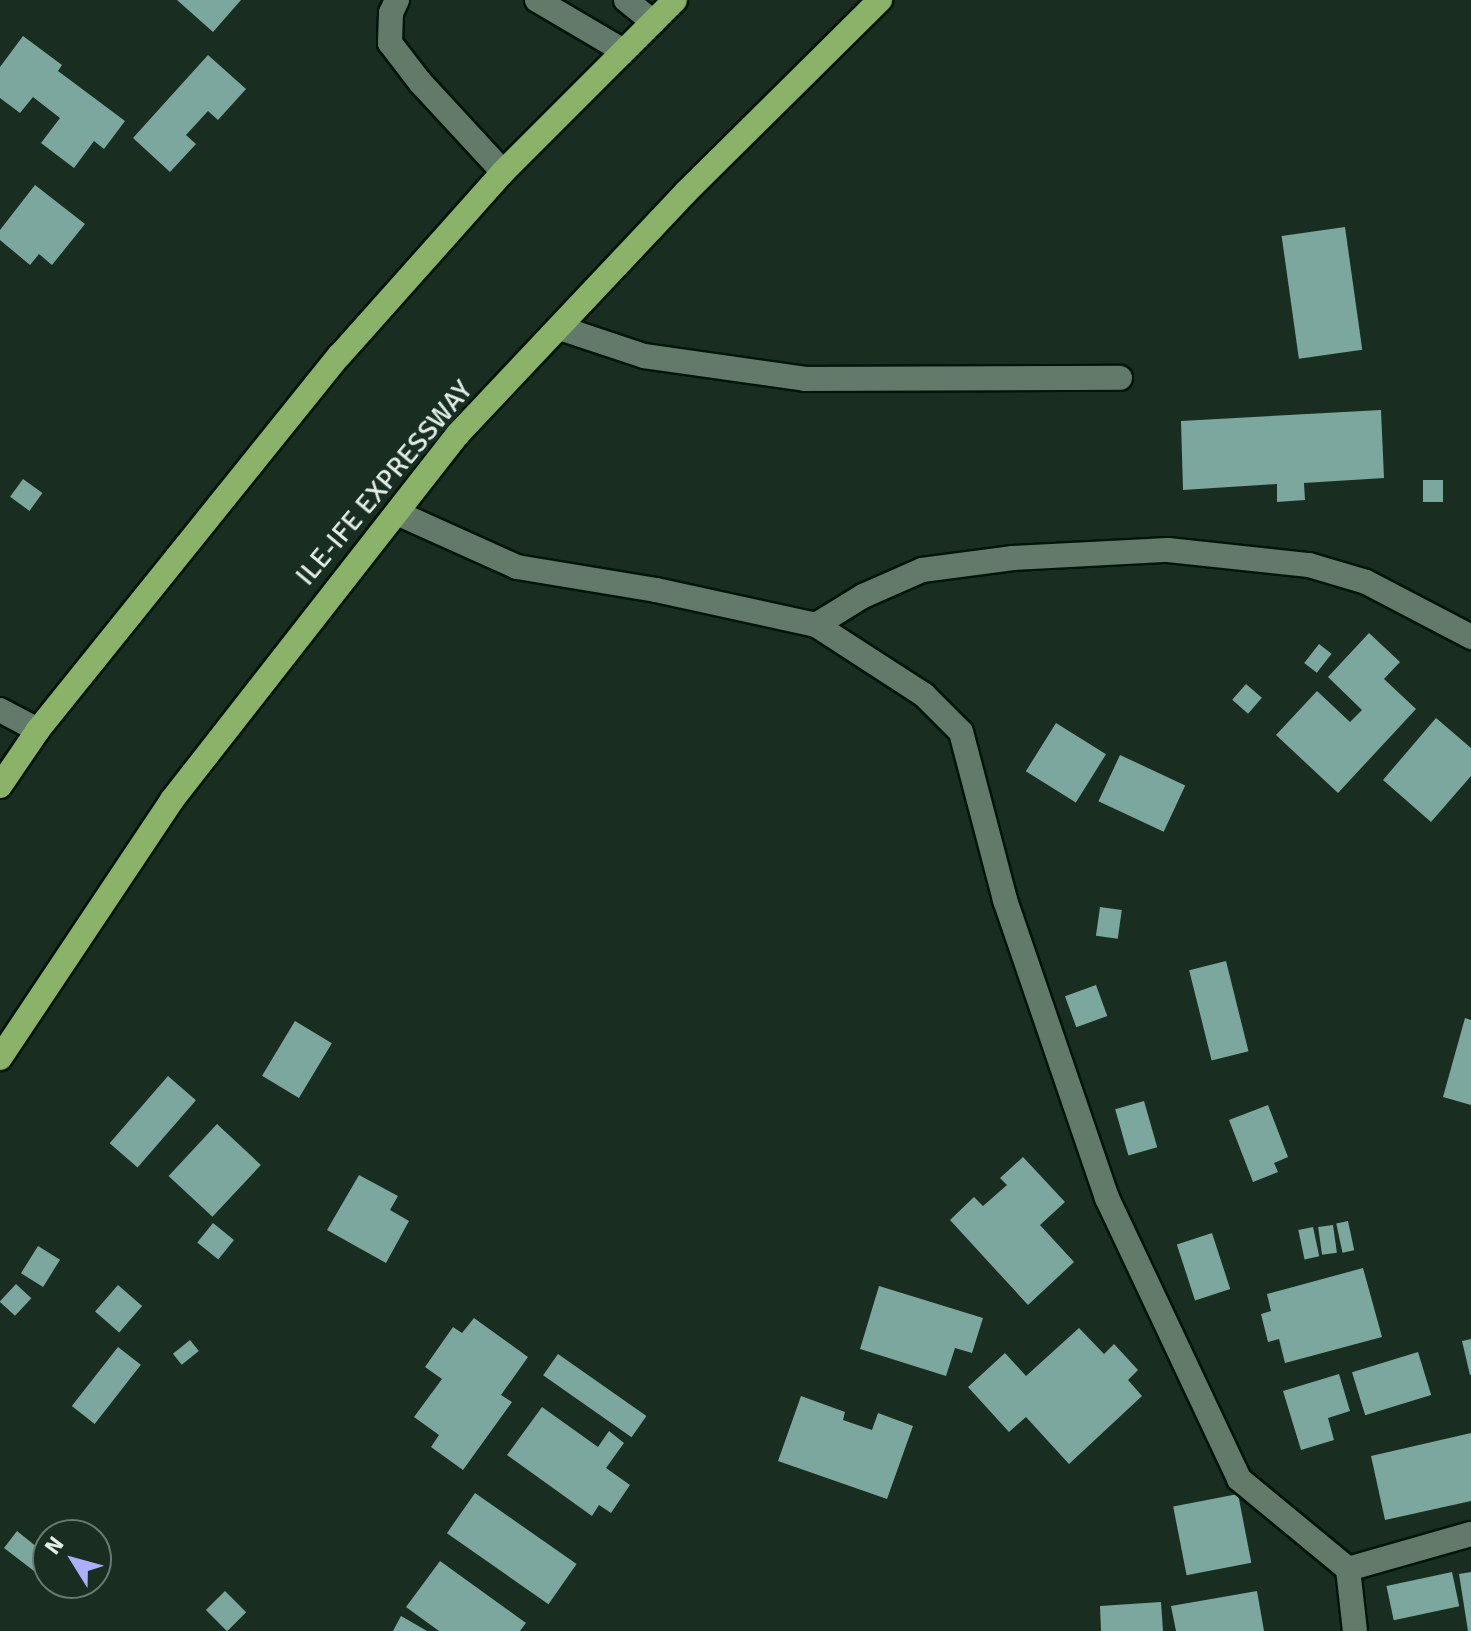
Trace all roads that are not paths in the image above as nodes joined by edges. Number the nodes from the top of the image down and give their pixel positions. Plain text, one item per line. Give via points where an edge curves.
1 (397, 0) edge
2 (537, 0) edge
3 (626, 0) edge
4 (675, 0) edge
5 (880, 0) edge
6 (653, 22) junction
7 (622, 50) junction
8 (503, 172) junction
9 (560, 328) junction
10 (1120, 378) dead end
11 (397, 513) junction
12 (816, 625) junction
13 (1471, 637) edge
14 (0, 710) edge
15 (38, 730) junction
16 (0, 786) edge
17 (0, 1058) edge
18 (1471, 1534) edge
19 (1348, 1569) junction
20 (1355, 1631) edge

1 - 8 street via 390,43
2 - 7 street
3 - 6 street
4 - 6 highway
5 - 9 highway, ILE-IFE EXPRESSWAY via 707,171
6 - 7 highway
7 - 8 highway
8 - 15 highway via 264,446
9 - 10 street via 644,356 805,379
9 - 11 highway, ILE-IFE EXPRESSWAY via 458,434
11 - 12 street via 517,567
11 - 17 highway, ILE-IFE EXPRESSWAY via 172,800
12 - 13 street via 863,596 922,570 1013,558 1168,550 1309,565 1366,582
12 - 19 street via 924,695 961,732 1005,900 1107,1198 1239,1479
14 - 15 street
15 - 16 highway
18 - 19 street
19 - 20 street

